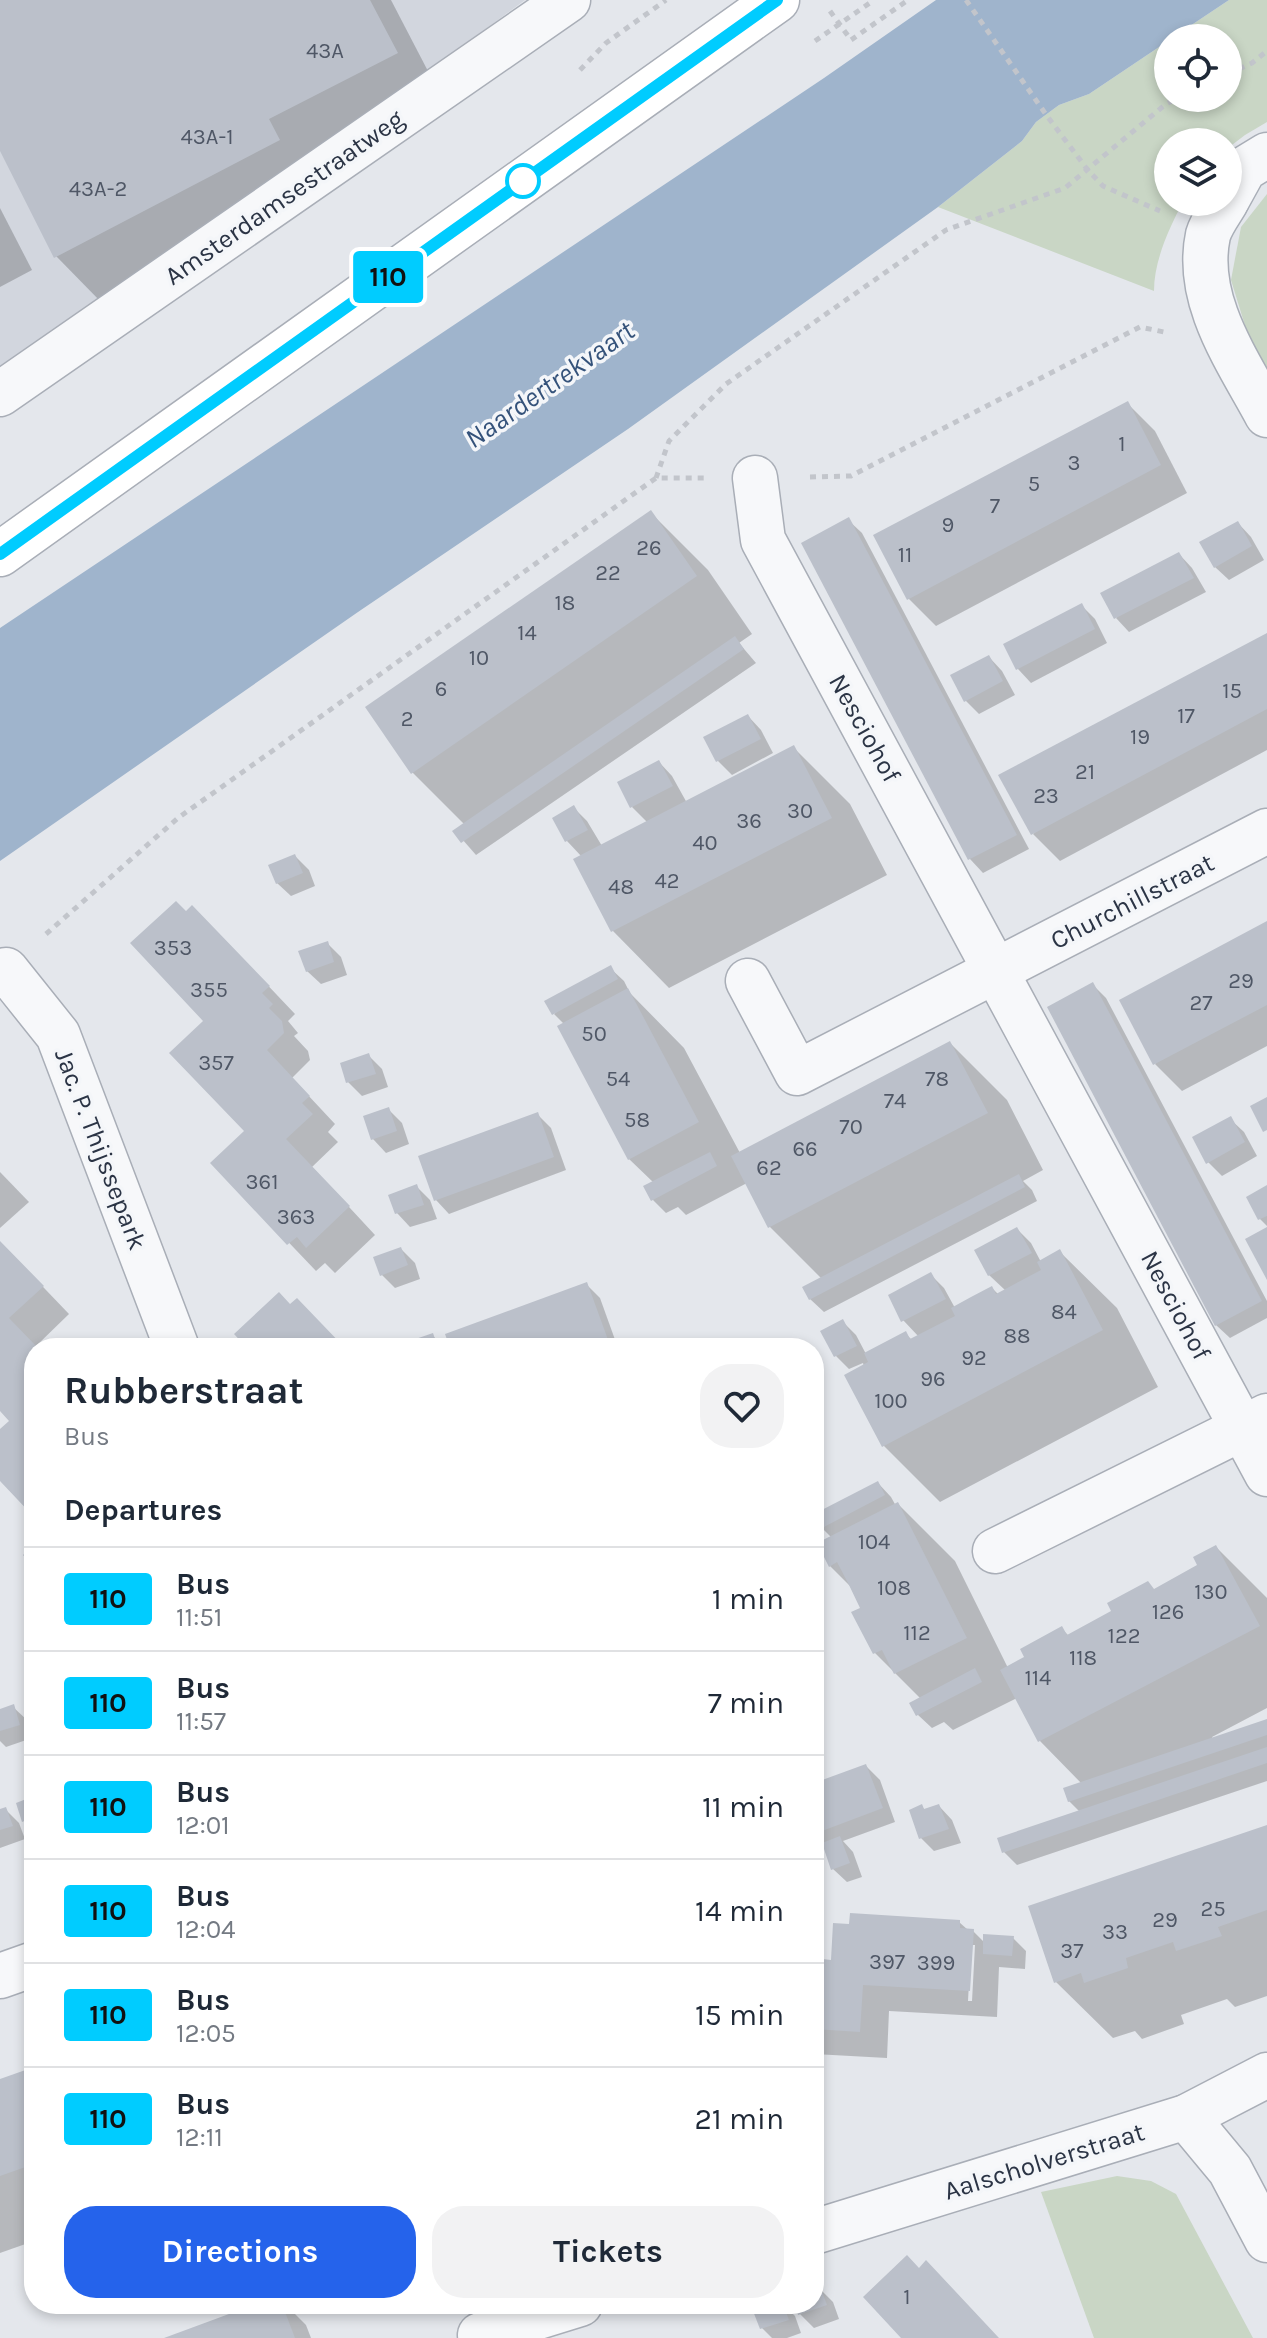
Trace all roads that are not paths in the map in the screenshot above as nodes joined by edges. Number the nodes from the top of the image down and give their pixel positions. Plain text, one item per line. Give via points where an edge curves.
1 (568, 0) edge
2 (777, 0) edge
3 (1267, 155) edge
4 (1242, 173) edge
5 (1220, 216) edge
6 (0, 394) edge
7 (1267, 415) edge
8 (755, 478) road end
9 (0, 554) edge
10 (1267, 831) edge
11 (997, 970) junction
12 (3, 972) edge
13 (748, 981) dead end
14 (173, 1338) edge
15 (1254, 1422) edge
16 (1267, 1474) edge
17 (995, 1551) dead end
18 (24, 1968) edge
19 (0, 1976) edge
20 (1267, 2075) edge
21 (1186, 2117) junction
22 (824, 2229) edge
23 (1267, 2240) edge
24 (533, 2314) edge
25 (476, 2326) edge

1 - 6 street, Amsterdamsestraatweg
2 - 9 street
3 - 4 street
5 - 7 street via 1206,271 1217,322
8 - 11 street, Nesciohof via 763,540
10 - 11 street, Churchillstraat
11 - 13 street via 797,1073
11 - 15 street, Nesciohof
12 - 14 street, Jac. P. Thijssepark via 58,1035
15 - 16 street, Nesciohof
15 - 17 street
18 - 19 street
20 - 21 street, Aalscholverstraat
21 - 22 street, Aalscholverstraat
21 - 23 street via 1230,2170
24 - 25 street

